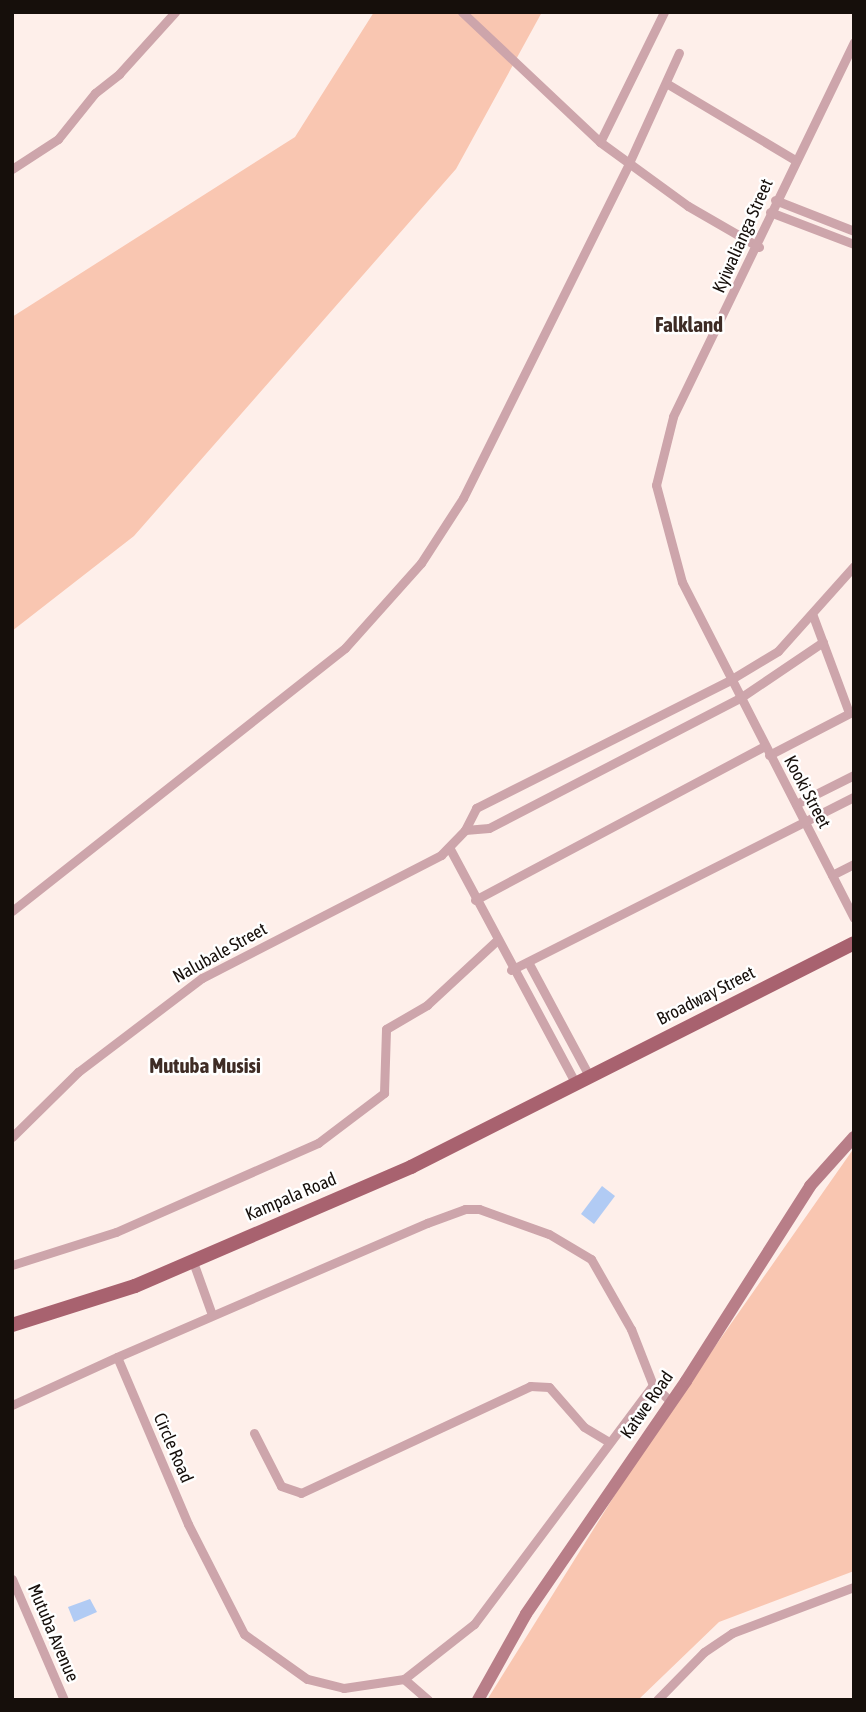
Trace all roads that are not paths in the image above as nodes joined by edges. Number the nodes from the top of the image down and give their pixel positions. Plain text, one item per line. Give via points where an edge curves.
1 (175, 12) edge
2 (462, 12) edge
3 (664, 12) edge
4 (854, 42) edge
5 (679, 53) dead end
6 (666, 83) junction
7 (600, 142) junction
8 (795, 160) junction
9 (629, 163) junction
10 (12, 169) edge
11 (775, 200) junction
12 (770, 212) junction
13 (854, 231) edge
14 (854, 244) edge
15 (759, 247) junction
16 (854, 566) edge
17 (813, 616) junction
18 (823, 642) junction
19 (730, 680) junction
20 (740, 698) junction
21 (852, 712) edge
22 (767, 750) junction
23 (854, 775) edge
24 (854, 797) edge
25 (796, 804) junction
26 (804, 821) junction
27 (465, 830) junction
28 (450, 849) junction
29 (854, 864) edge
30 (832, 875) junction
31 (475, 900) junction
32 (12, 911) edge
33 (854, 919) edge
34 (496, 942) junction
35 (854, 943) edge
36 (528, 961) junction
37 (511, 971) junction
38 (589, 1076) junction
39 (576, 1084) junction
40 (12, 1136) edge
41 (854, 1137) edge
42 (192, 1259) junction
43 (12, 1265) edge
44 (212, 1315) junction
45 (12, 1325) edge
46 (117, 1357) junction
47 (653, 1385) junction
48 (671, 1402) junction
49 (12, 1405) edge
50 (254, 1433) dead end
51 (609, 1442) junction
52 (12, 1579) edge
53 (854, 1587) edge
54 (404, 1679) junction
55 (64, 1700) edge
56 (428, 1700) edge
57 (478, 1700) edge
58 (657, 1700) edge

1 - 10 street via 119,75 95,93 58,139
2 - 7 street
3 - 7 street
4 - 8 street, Kyiwalianga Street
5 - 6 street
6 - 8 street
6 - 9 street
7 - 9 street
8 - 11 street, Kyiwalianga Street
9 - 15 street via 688,206
9 - 32 street via 463,498 421,563 345,648
11 - 12 street, Kyiwalianga Street
11 - 13 street
12 - 14 street
12 - 15 street, Kyiwalianga Street
15 - 19 street, Kyiwalianga Street via 673,417 656,485 673,560
16 - 17 street, Nalubale Street
17 - 18 street
17 - 19 street, Nalubale Street via 778,651
18 - 20 street
18 - 21 street
19 - 20 street, Kooki Street
19 - 27 street, Nalubale Street via 476,808
20 - 22 street, Kooki Street
20 - 27 street via 489,828
21 - 22 street
22 - 25 street, Kooki Street
22 - 31 street
23 - 25 street
24 - 26 street
25 - 26 street, Kooki Street
26 - 30 street, Kooki Street
26 - 36 street
27 - 28 street, Nalubale Street
28 - 31 street
28 - 40 street, Nalubale Street via 202,978 78,1072
29 - 30 street
30 - 33 street, Kooki Street
31 - 34 street
34 - 37 street
34 - 43 street via 427,1005 386,1030 384,1093 318,1143 116,1231
35 - 38 main road, Broadway Street
36 - 37 street
36 - 38 street
37 - 39 street
38 - 39 main road, Broadway Street
39 - 42 main road, Kampala Road via 411,1167
41 - 48 street, Katwe Road via 810,1186
42 - 44 street
42 - 45 main road, Kampala Road via 80,1306
44 - 46 street
44 - 47 street via 427,1223 465,1209 479,1209 549,1234 591,1259 631,1329
46 - 49 street
46 - 54 street, Circle Road via 194,1535 244,1634 307,1679 344,1688
47 - 48 street
47 - 51 street, Circle Road
48 - 57 street, Katwe Road via 526,1614
50 - 51 street via 281,1486 301,1493 530,1386 549,1387 584,1427
51 - 54 street, Circle Road via 474,1624
52 - 55 street, Mutuba Avenue
53 - 58 street via 732,1633 704,1651
54 - 56 street

